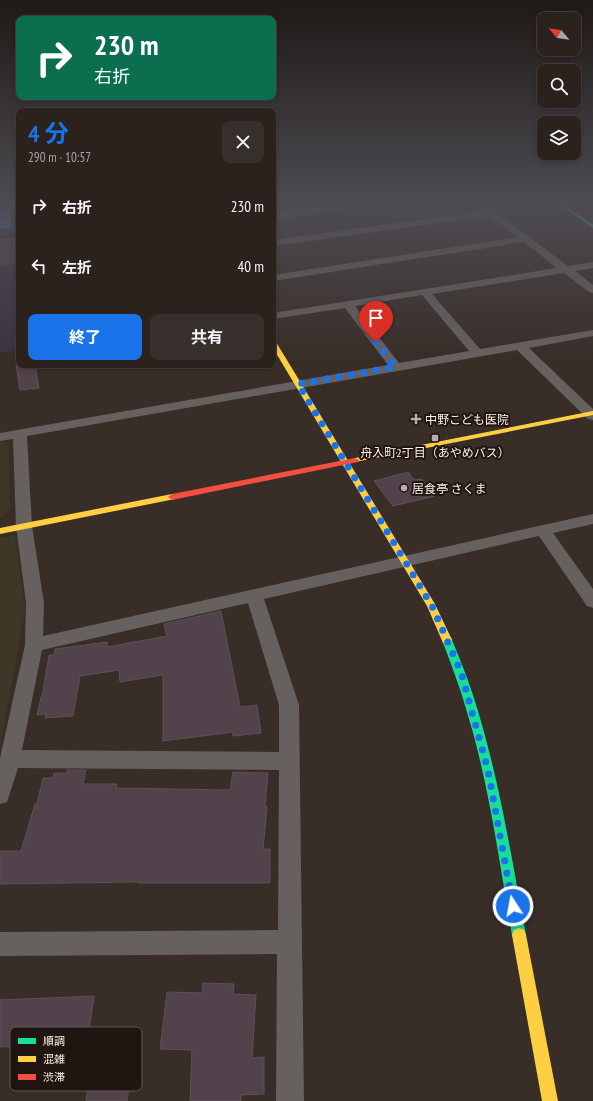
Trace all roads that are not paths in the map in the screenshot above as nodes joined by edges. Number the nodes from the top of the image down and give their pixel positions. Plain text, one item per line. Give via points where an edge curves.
1 (426, 254) edge
2 (545, 254) edge
3 (593, 265) edge
4 (564, 269) junction
5 (276, 278) edge
6 (593, 290) edge
7 (425, 292) junction
8 (348, 304) junction
9 (276, 316) edge
10 (593, 333) edge
11 (520, 346) junction
12 (276, 347) edge
13 (477, 353) junction
14 (395, 367) junction
15 (298, 384) junction
16 (592, 414) edge
17 (20, 433) junction
18 (0, 437) edge
19 (346, 463) junction
20 (593, 519) edge
21 (24, 526) junction
22 (0, 531) edge
23 (543, 531) junction
24 (405, 560) junction
25 (254, 595) junction
26 (593, 602) edge
27 (34, 645) junction
28 (10, 758) junction
29 (289, 761) junction
30 (0, 795) edge
31 (289, 942) junction
32 (0, 944) edge
33 (290, 1101) edge
34 (550, 1101) edge

1 - 5 street
2 - 4 street
3 - 4 street
4 - 6 street
4 - 7 street
7 - 8 street
7 - 13 street
8 - 9 street
8 - 14 street
10 - 11 street
11 - 13 street
11 - 16 street
12 - 15 street
13 - 14 street
14 - 15 street
15 - 17 street
15 - 19 street
16 - 19 street
17 - 18 street
17 - 21 street
19 - 21 street
19 - 24 street
20 - 23 street
21 - 22 street
21 - 27 street via 35,603
23 - 24 street
23 - 26 street
24 - 25 street
24 - 34 street via 432,606 461,672 488,770
25 - 27 street
25 - 29 street via 289,705
27 - 28 street
28 - 29 street
28 - 30 street
29 - 31 street
31 - 32 street
31 - 33 street

